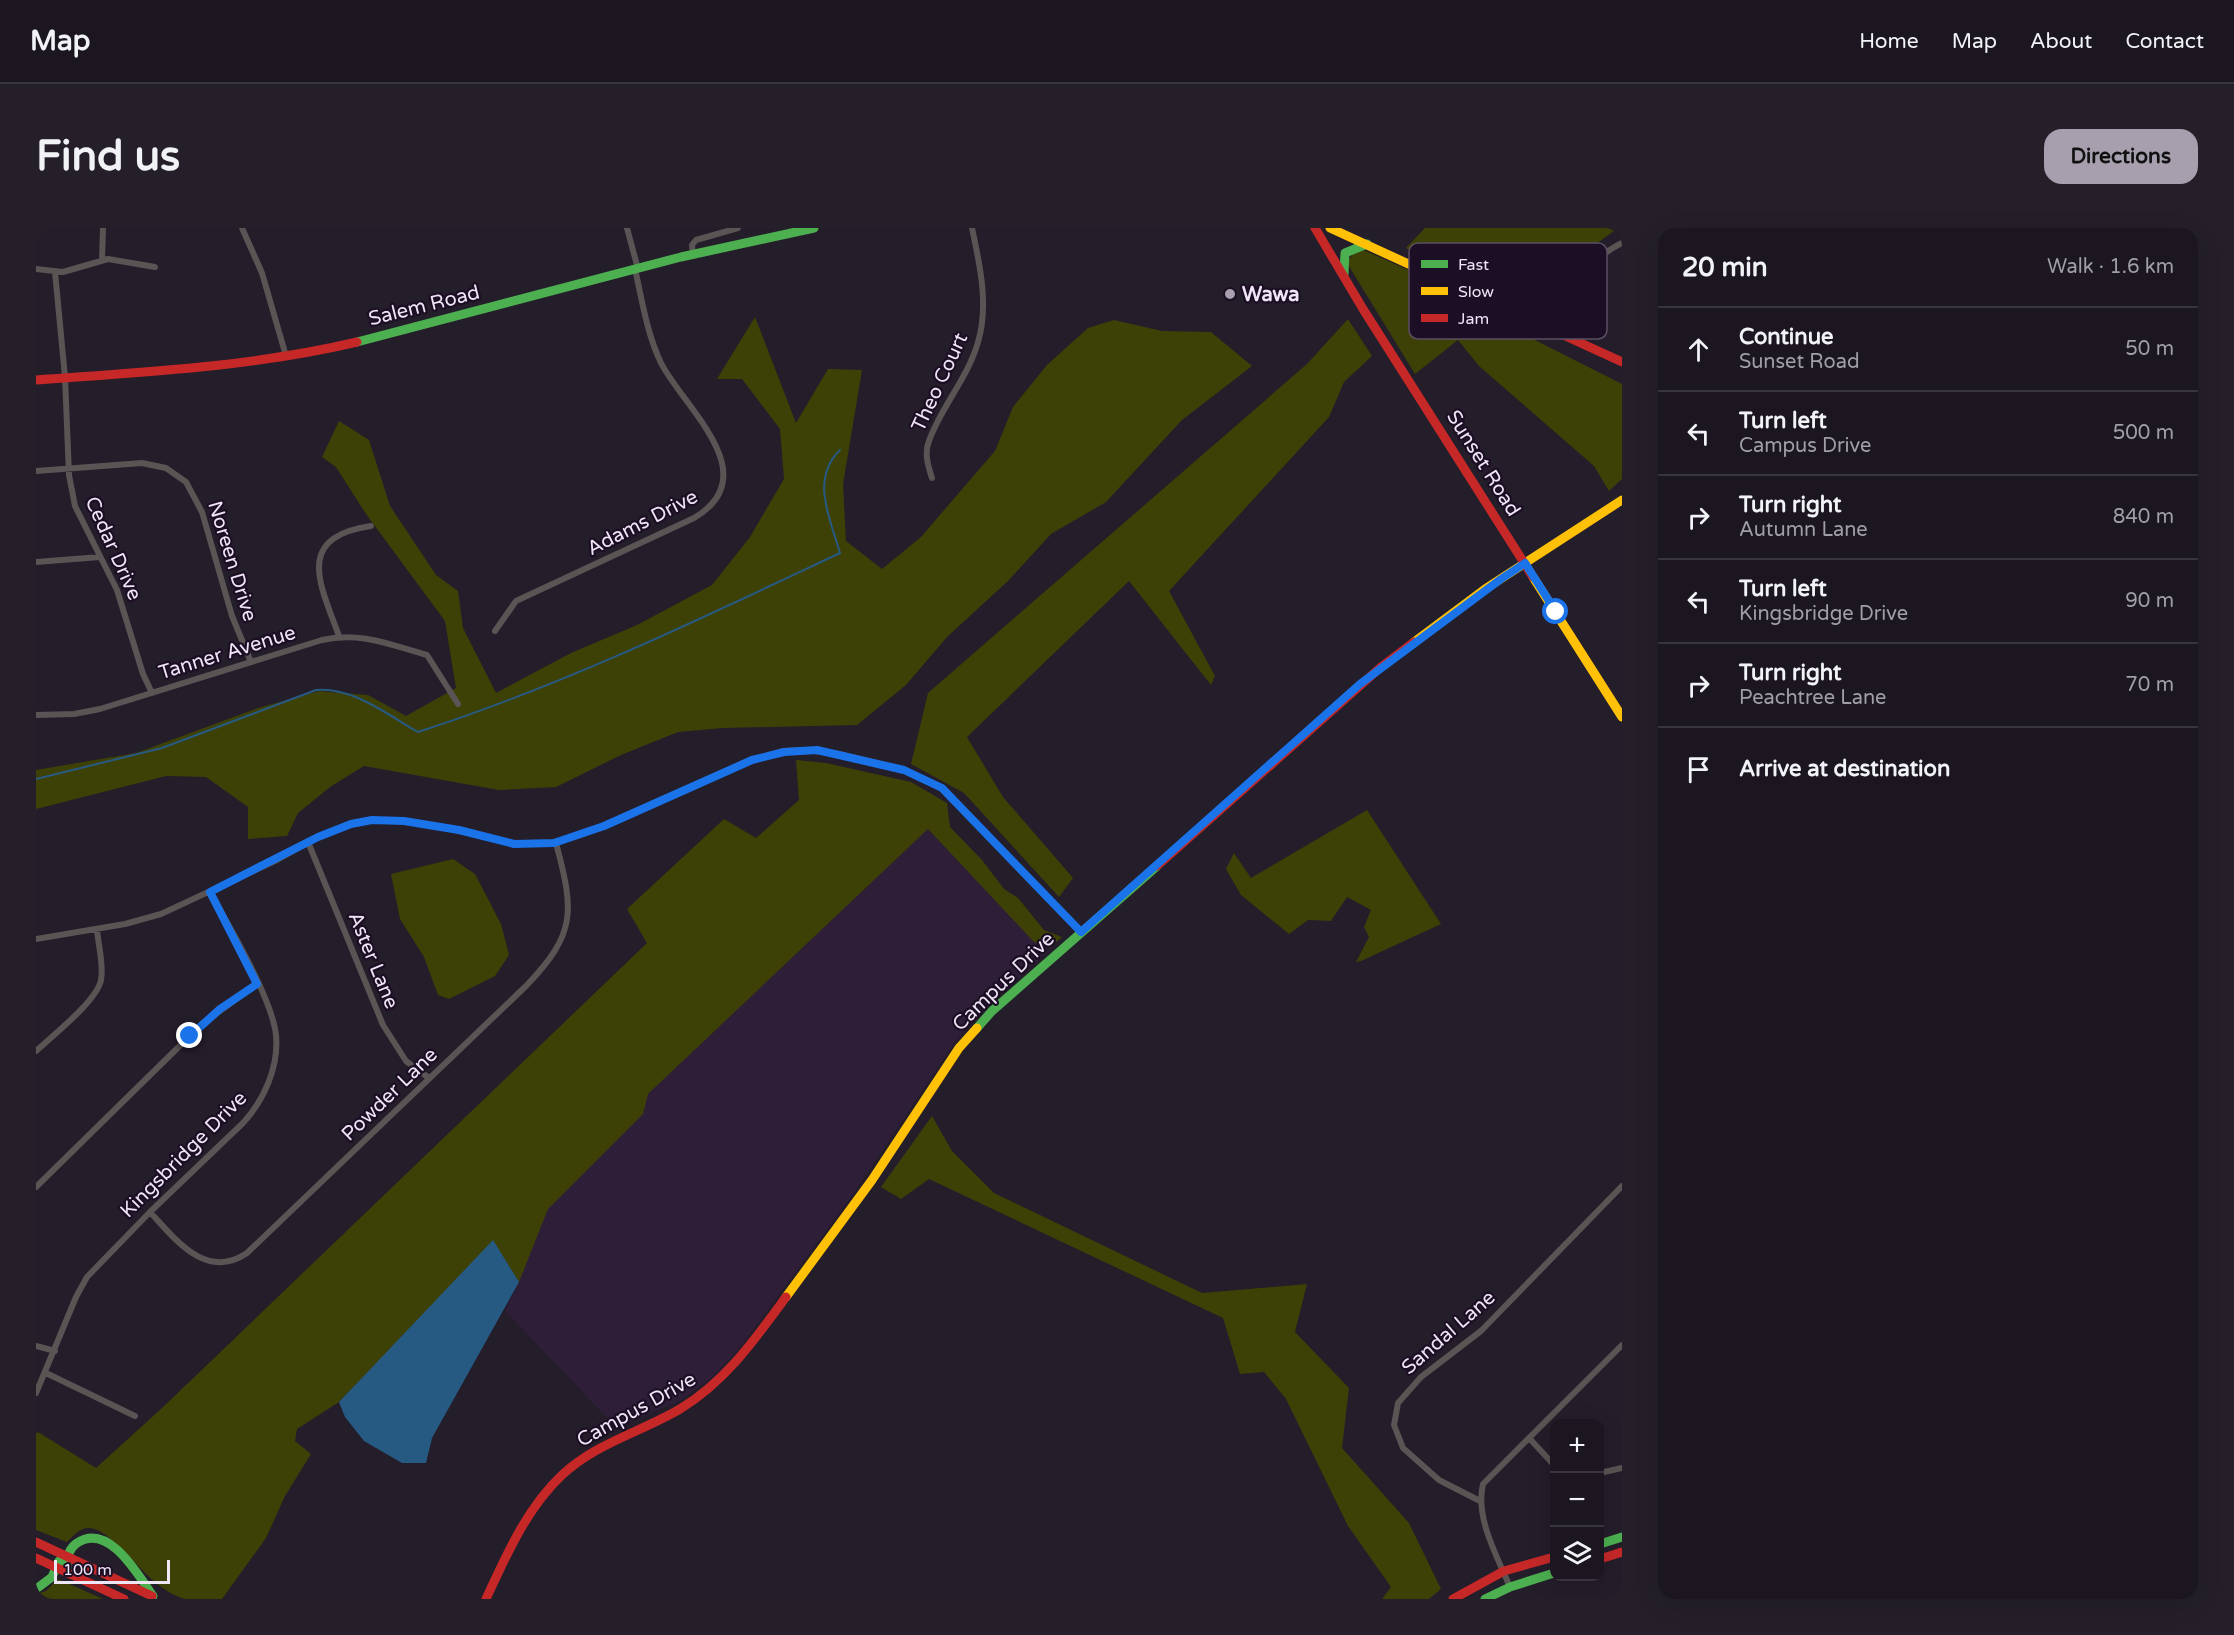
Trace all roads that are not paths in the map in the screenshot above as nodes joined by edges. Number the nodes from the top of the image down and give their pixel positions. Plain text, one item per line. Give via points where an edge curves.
1 (103, 228) edge
2 (242, 228) edge
3 (627, 228) edge
4 (738, 228) edge
5 (814, 228) edge
6 (972, 228) edge
7 (1315, 228) edge
8 (1330, 228) edge
9 (1622, 243) edge
10 (1368, 244) junction
11 (1607, 251) edge
12 (693, 256) junction
13 (102, 260) junction
14 (1409, 263) edge
15 (155, 267) dead end
16 (36, 269) edge
17 (636, 269) junction
18 (55, 272) junction
19 (1345, 279) junction
20 (1571, 339) edge
21 (286, 356) junction
22 (1622, 362) edge
23 (65, 377) junction
24 (36, 380) edge
25 (69, 469) junction
26 (36, 471) edge
27 (932, 478) dead end
28 (1622, 500) edge
29 (371, 526) dead end
30 (100, 558) junction
31 (36, 562) edge
32 (1525, 563) junction
33 (495, 631) dead end
34 (339, 636) junction
35 (251, 662) junction
36 (152, 693) junction
37 (458, 704) dead end
38 (36, 715) edge
39 (1622, 717) edge
40 (308, 842) junction
41 (556, 843) junction
42 (210, 892) junction
43 (97, 929) junction
44 (1081, 932) junction
45 (36, 939) edge
46 (257, 984) junction
47 (36, 1052) edge
48 (429, 1077) junction
49 (1622, 1186) edge
50 (36, 1187) edge
51 (150, 1212) junction
52 (1622, 1345) edge
53 (36, 1346) edge
54 (55, 1351) junction
55 (46, 1372) junction
56 (36, 1393) edge
57 (135, 1416) dead end
58 (1529, 1438) junction
59 (1550, 1461) edge
60 (1622, 1468) edge
61 (1604, 1472) edge
62 (1480, 1501) junction
63 (1622, 1537) edge
64 (36, 1542) edge
65 (1604, 1542) edge
66 (1622, 1552) edge
67 (63, 1555) junction
68 (1604, 1557) edge
69 (36, 1558) edge
70 (1550, 1558) edge
71 (57, 1568) junction
72 (1503, 1571) junction
73 (67, 1572) junction
74 (1550, 1574) edge
75 (1510, 1587) junction
76 (36, 1589) edge
77 (1464, 1596) edge
78 (156, 1598) edge
79 (124, 1599) edge
80 (486, 1599) edge
81 (1453, 1599) edge
82 (1485, 1599) edge

1 - 13 street
2 - 21 street via 262,273
3 - 17 street, Adams Drive
4 - 12 street via 696,240 692,245
5 - 12 main road, Salem Road
6 - 27 street, Theo Court via 982,288 982,324 972,359 928,442
7 - 19 main road, Sunset Road
8 - 10 main road
9 - 11 street
10 - 14 main road
10 - 19 main road via 1345,253
12 - 17 main road, Salem Road
13 - 15 street via 119,259
13 - 18 street
16 - 18 street
17 - 21 main road, Salem Road
17 - 33 street, Adams Drive via 660,361 722,458 723,476 715,501 694,518 516,601
18 - 23 street, Cedar Drive
19 - 32 main road, Sunset Road
20 - 22 main road
21 - 23 main road, Salem Road via 219,366
23 - 24 main road, Salem Road
23 - 25 street, Cedar Drive
25 - 26 street, Noreen Drive
25 - 30 street, Cedar Drive via 78,514
25 - 35 street, Noreen Drive via 150,464 173,471 186,482 202,512 232,616
28 - 32 main road, Campus Drive
29 - 34 street via 342,532 330,539 322,553 320,583
30 - 31 street
30 - 36 street, Cedar Drive via 117,590
32 - 39 main road, Sunset Road
32 - 44 main road, Campus Drive via 1360,684
34 - 35 street, Tanner Avenue
34 - 37 street, Tanner Avenue via 378,640 427,655
35 - 36 street, Tanner Avenue
36 - 38 street, Tanner Avenue via 92,711
40 - 41 street via 351,824 383,819 448,828 514,844
40 - 42 street
40 - 48 street, Aster Lane via 383,1025 406,1061
41 - 44 street via 604,826 762,756 795,750 828,752 904,770 942,788
41 - 48 street, Powder Lane via 569,909 559,946 533,978
42 - 43 street via 149,918
42 - 46 street, Kingsbridge Drive
43 - 45 street
43 - 47 street via 102,971 99,985 92,997
44 - 80 main road, Campus Drive via 968,1036 873,1180 737,1363 696,1399 607,1443 558,1479 528,1515
46 - 50 street via 202,1024
46 - 51 street, Kingsbridge Drive via 276,1034 273,1069 264,1093 243,1123
48 - 51 street, Powder Lane via 240,1258 225,1263 203,1260 186,1249
49 - 62 street, Sandal Lane via 1489,1323 1414,1383 1398,1403 1394,1425 1403,1448 1439,1480
51 - 54 street, Kingsbridge Drive via 87,1277
52 - 58 street
53 - 54 street
54 - 55 street, Kingsbridge Drive
55 - 56 street, Kingsbridge Drive
55 - 57 street
58 - 59 street
58 - 62 street via 1488,1476
60 - 61 street
62 - 72 street
63 - 65 main road
64 - 67 main road
66 - 68 main road
67 - 71 main road
67 - 73 main road
67 - 78 main road
67 - 78 main road via 86,1537 102,1539
69 - 71 main road
70 - 72 main road
71 - 73 main road
71 - 76 main road
72 - 75 street
72 - 77 main road
73 - 79 main road
74 - 75 main road
75 - 82 main road
77 - 81 main road

